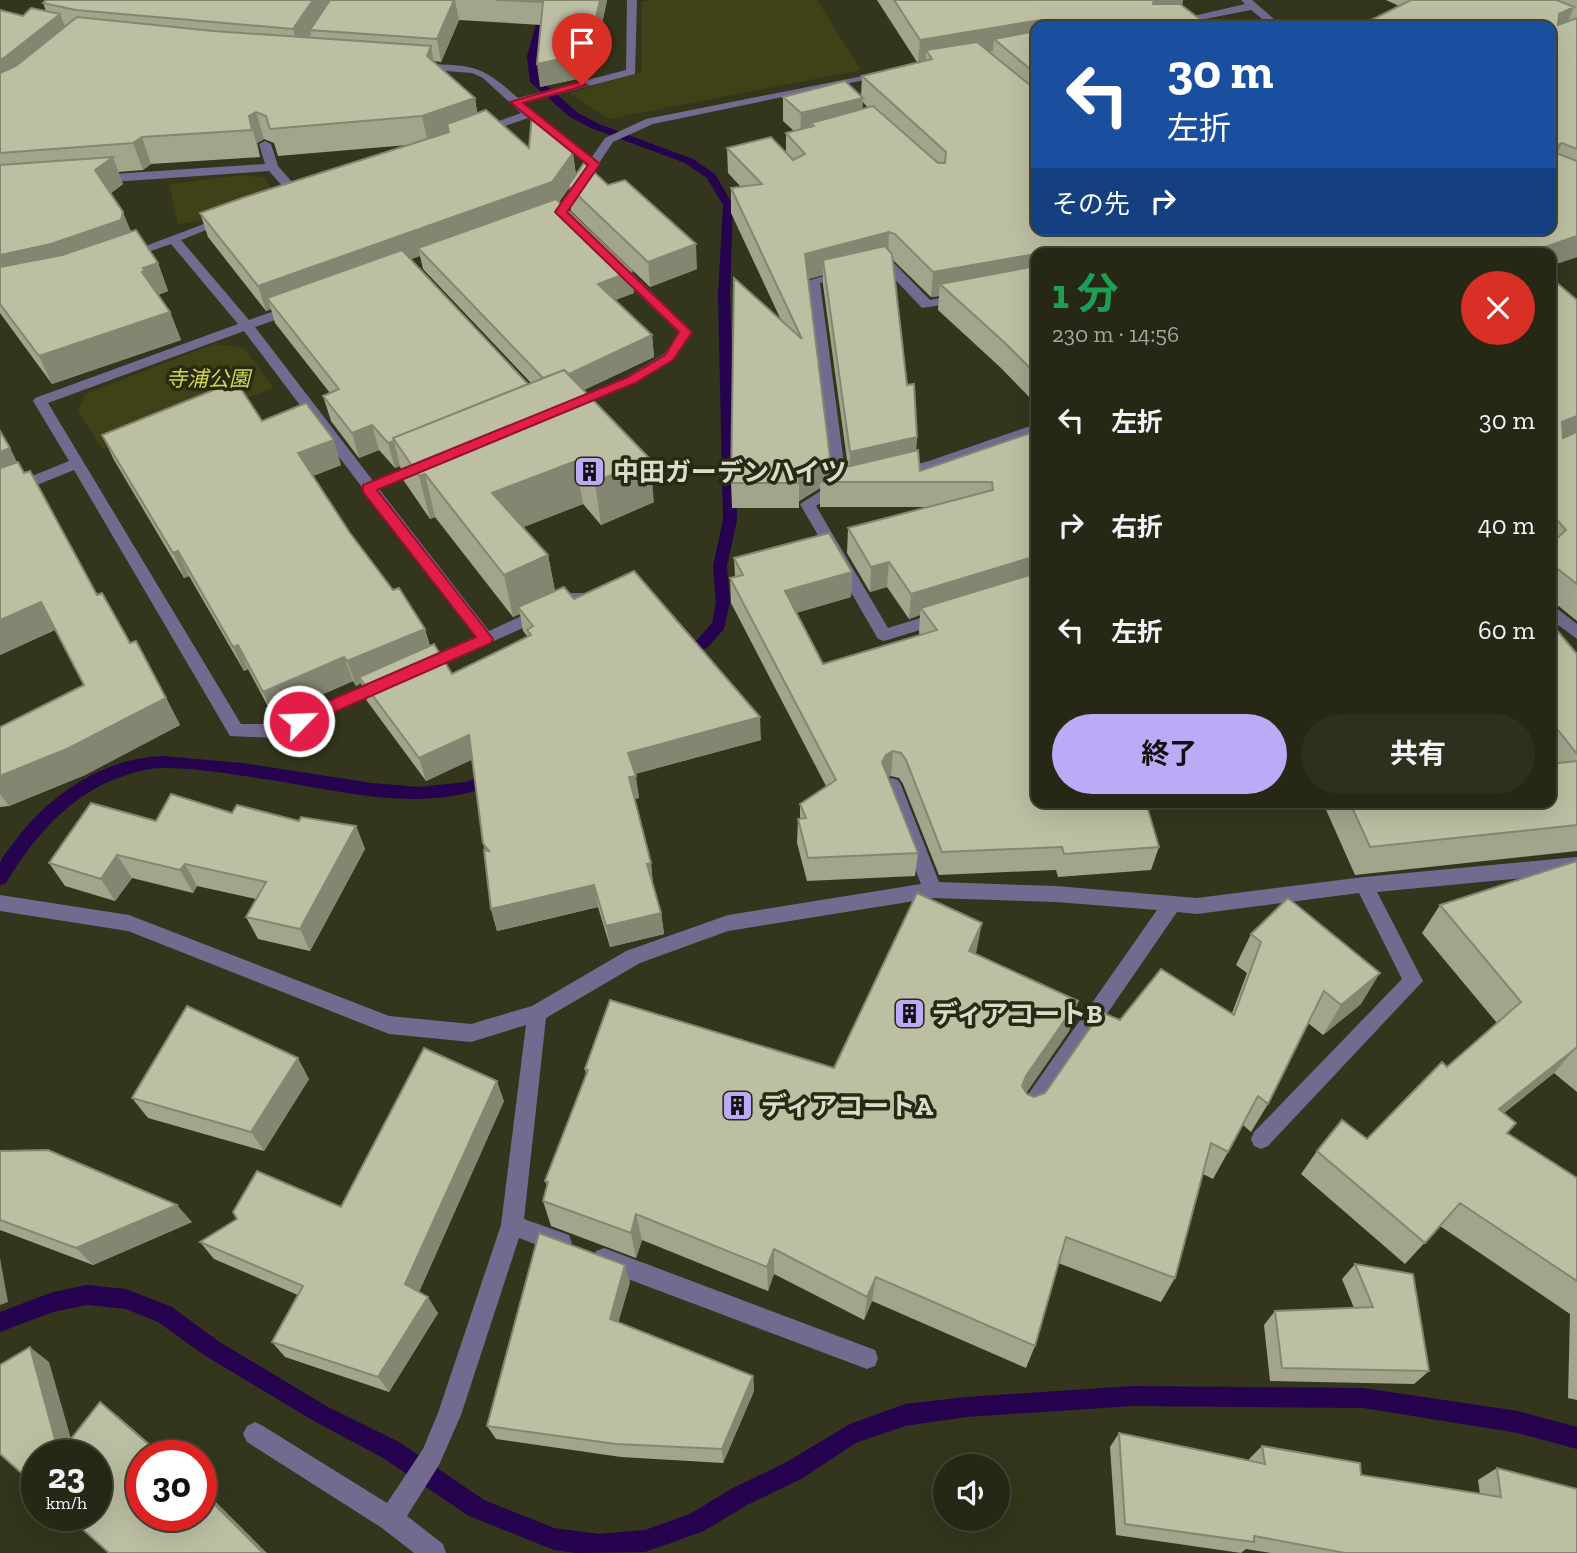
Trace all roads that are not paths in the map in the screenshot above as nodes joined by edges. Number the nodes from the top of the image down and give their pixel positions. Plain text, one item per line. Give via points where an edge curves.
1 (632, 0) edge
2 (1250, 3) edge
3 (1175, 21) edge
4 (1272, 21) edge
5 (408, 65) edge
6 (898, 73) edge
7 (832, 84) junction
8 (849, 100) edge
9 (516, 102) junction
10 (529, 114) junction
11 (464, 136) edge
12 (265, 144) edge
13 (594, 164) junction
14 (272, 166) junction
15 (82, 181) edge
16 (309, 190) edge
17 (234, 216) edge
18 (536, 221) edge
19 (173, 239) junction
20 (121, 258) edge
21 (609, 258) edge
22 (982, 294) edge
23 (309, 303) edge
24 (246, 325) junction
25 (549, 414) edge
26 (1031, 431) edge
27 (433, 462) edge
28 (78, 463) junction
29 (880, 477) edge
30 (368, 488) junction
31 (0, 495) edge
32 (577, 597) edge
33 (960, 611) edge
34 (1556, 614) edge
35 (1577, 633) edge
36 (486, 639) junction
37 (892, 785) edge
38 (1577, 865) edge
39 (1364, 885) junction
40 (933, 890) junction
41 (5, 904) edge
42 (1172, 904) junction
43 (537, 1013) junction
44 (1027, 1112) edge
45 (1261, 1139) dead end
46 (512, 1225) junction
47 (867, 1358) dead end
48 (255, 1434) dead end
49 (398, 1509) junction
50 (434, 1553) edge

1 - 9 street via 631,72
2 - 3 street
2 - 4 street
5 - 9 street via 474,70
6 - 7 street
7 - 8 street
7 - 13 street via 650,121 609,141
9 - 10 street
10 - 11 street
10 - 13 street
12 - 14 street
13 - 18 street via 566,217
14 - 15 street
14 - 16 street via 290,196
17 - 19 street
19 - 20 street
19 - 24 street
21 - 25 street via 685,332 669,357 631,380
22 - 33 street via 928,305 887,264 813,281 846,484 807,504 884,635
23 - 24 street
24 - 28 street via 40,401
24 - 30 street
26 - 29 street via 933,465
27 - 30 street
28 - 31 street
28 - 36 street via 236,731 276,731
30 - 36 street
32 - 36 street
34 - 35 street
37 - 40 street
38 - 39 street
39 - 42 street via 1198,906
39 - 45 street via 1413,981
40 - 42 street
40 - 43 street via 728,923 633,957
41 - 43 street via 129,923 389,1025 471,1033
42 - 44 street
43 - 46 street
46 - 47 street
46 - 49 street via 449,1415 431,1457
48 - 49 street
49 - 50 street

